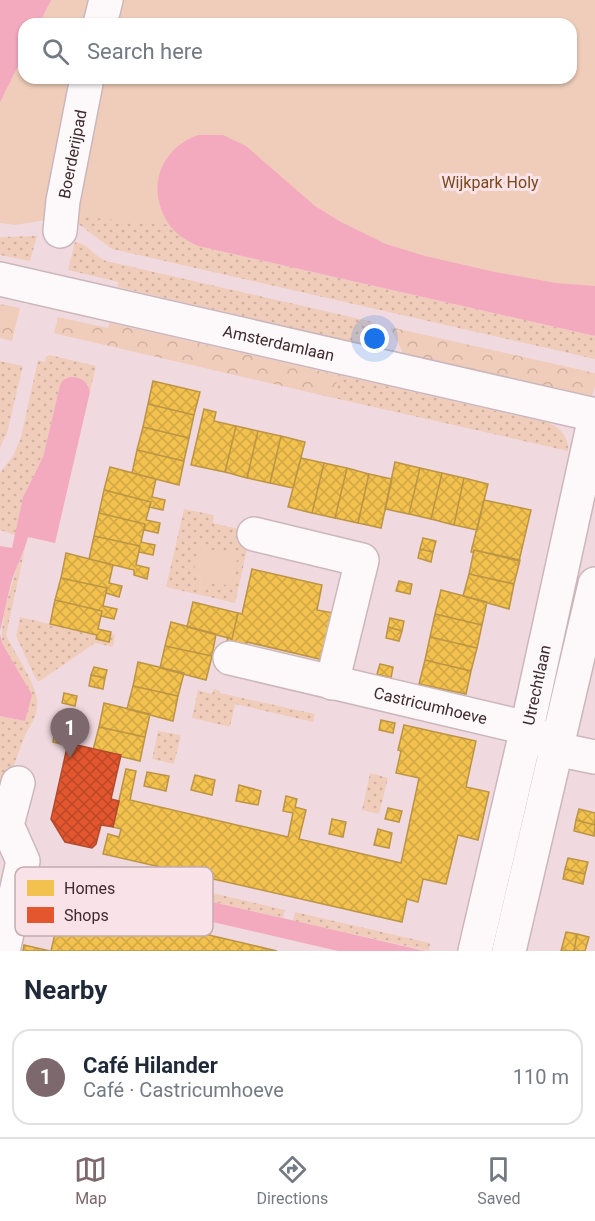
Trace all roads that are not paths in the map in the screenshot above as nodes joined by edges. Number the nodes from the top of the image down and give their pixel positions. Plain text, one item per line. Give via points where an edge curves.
1 (106, 0) edge
2 (102, 18) edge
3 (86, 84) edge
4 (60, 231) dead end
5 (0, 279) edge
6 (595, 416) edge
7 (254, 534) dead end
8 (595, 584) edge
9 (230, 658) dead end
10 (332, 683) junction
11 (527, 728) junction
12 (556, 749) junction
13 (595, 757) edge
14 (18, 783) dead end
15 (22, 867) edge
16 (15, 897) edge
17 (3, 951) edge
18 (475, 951) edge
19 (509, 951) edge

1 - 2 street
3 - 4 street, Boerderijpad
5 - 6 street, Amsterdamlaan
6 - 11 street, Utrechtlaan
7 - 10 street via 362,560
8 - 12 street, Utrechtlaan
9 - 10 street, Castricumhoeve
10 - 11 street, Castricumhoeve
11 - 12 street
11 - 18 street, Utrechtlaan
12 - 13 street
12 - 19 street, Utrechtlaan
14 - 15 street via 7,825 23,861
16 - 17 street

